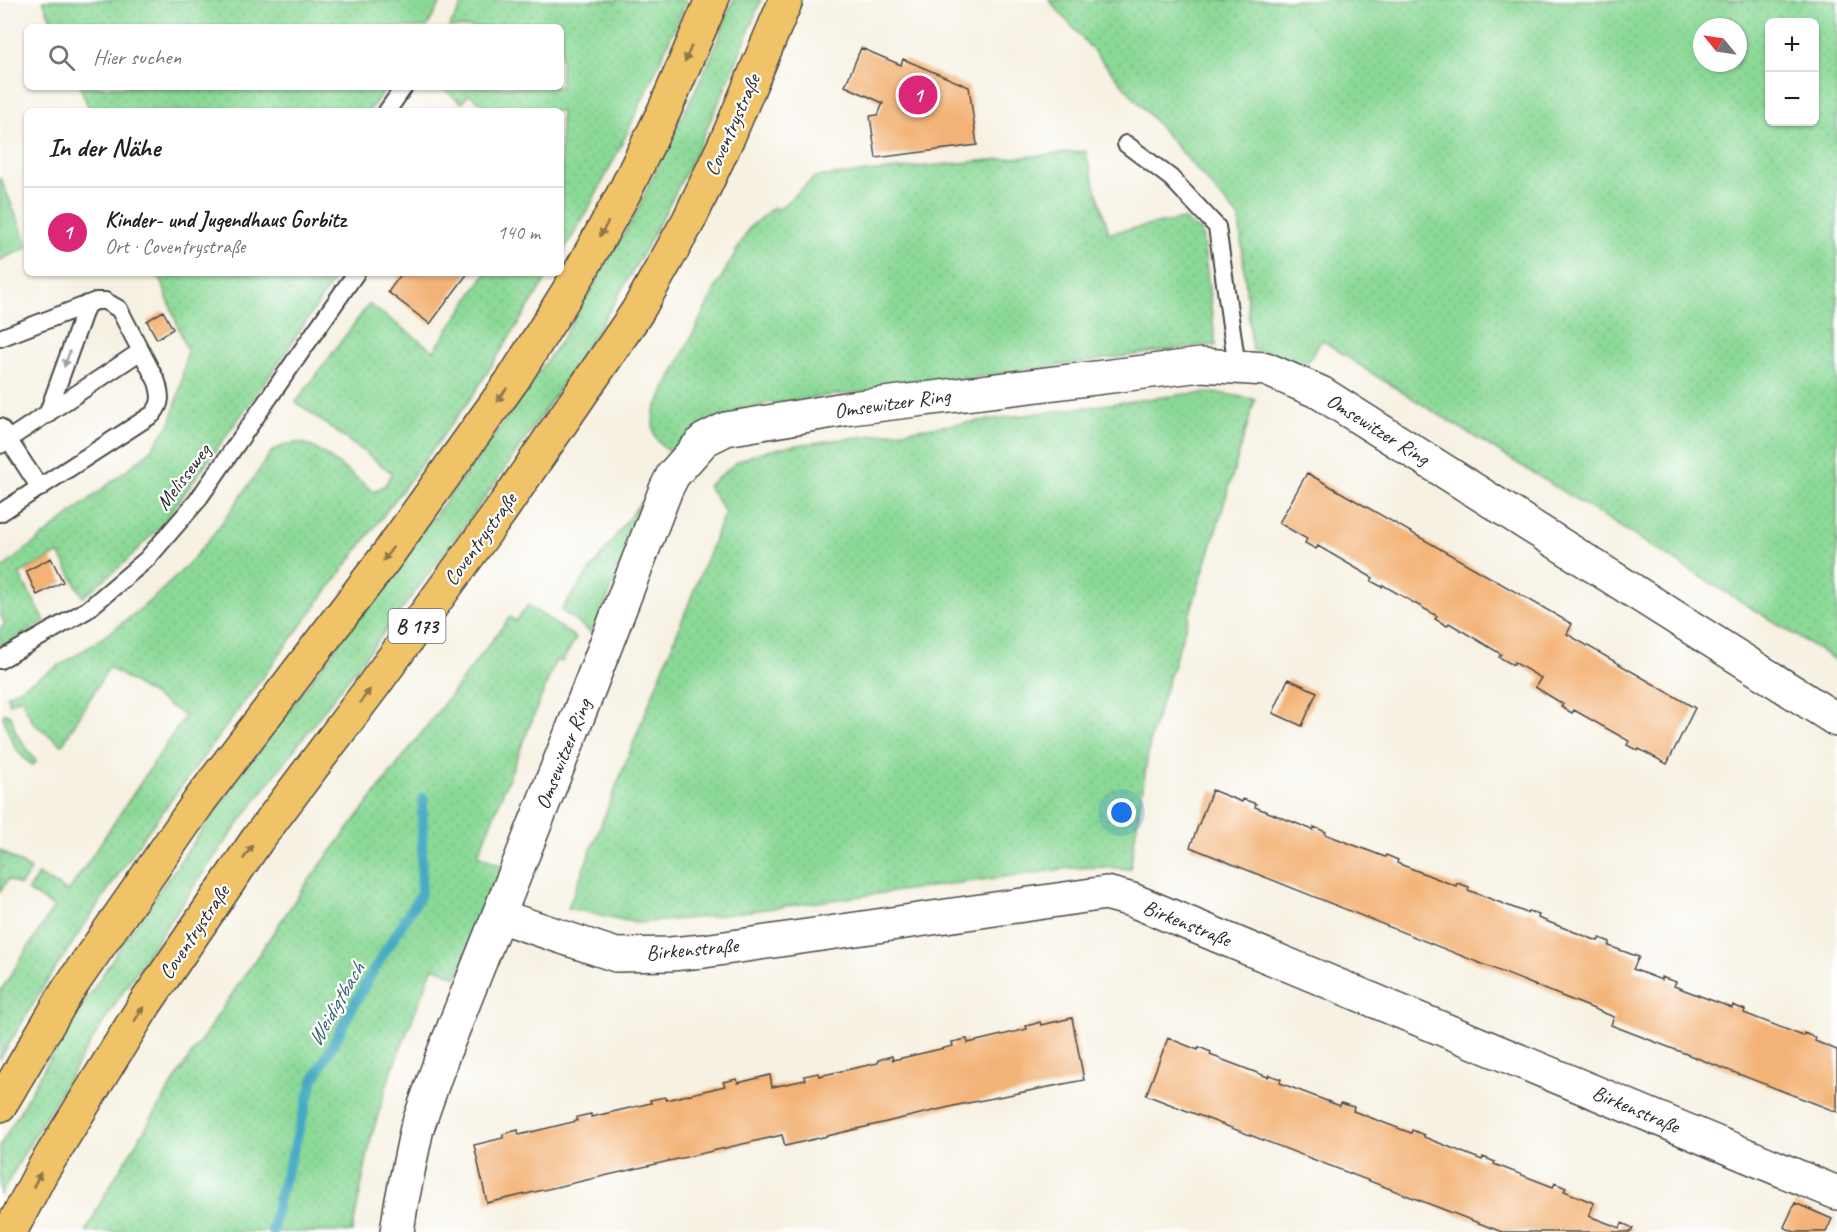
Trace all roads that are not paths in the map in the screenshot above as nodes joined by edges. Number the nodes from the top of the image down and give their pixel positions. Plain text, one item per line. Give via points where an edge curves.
1 (712, 0) edge
2 (786, 0) edge
3 (402, 90) edge
4 (389, 108) edge
5 (1126, 144) dead end
6 (354, 276) edge
7 (87, 304) junction
8 (0, 338) edge
9 (141, 351) junction
10 (1237, 367) junction
11 (47, 415) junction
12 (3, 437) edge
13 (40, 488) junction
14 (0, 513) edge
15 (0, 660) edge
16 (1837, 720) edge
17 (499, 916) junction
18 (0, 1105) edge
19 (1837, 1193) edge
20 (10, 1232) edge
21 (397, 1232) edge

1 -> 18 main road via 625,191 514,378 386,557 195,808 68,990
20 -> 2 main road, Coventrystraße / B 173 via 42,1171 145,1004 250,849 494,521 637,312 729,135
3 - 4 lane
5 - 10 lane via 1172,178 1217,226
6 - 15 lane, Melisseweg via 197,501 147,558 87,610
7 - 8 lane
7 - 9 lane via 105,301 119,309
7 -> 11 lane
9 - 11 lane
9 - 13 lane via 157,382 158,408
10 - 16 street, Omsewitzer Ring via 1266,369 1321,393
10 - 17 street, Omsewitzer Ring via 1201,365 851,408 726,429 704,440 673,475 666,489
11 - 12 lane
12 - 13 lane
13 - 14 lane
17 - 19 street, Birkenstraße via 616,955 670,954 1106,893 1132,900
17 - 21 street, Omsewitzer Ring via 417,1128

